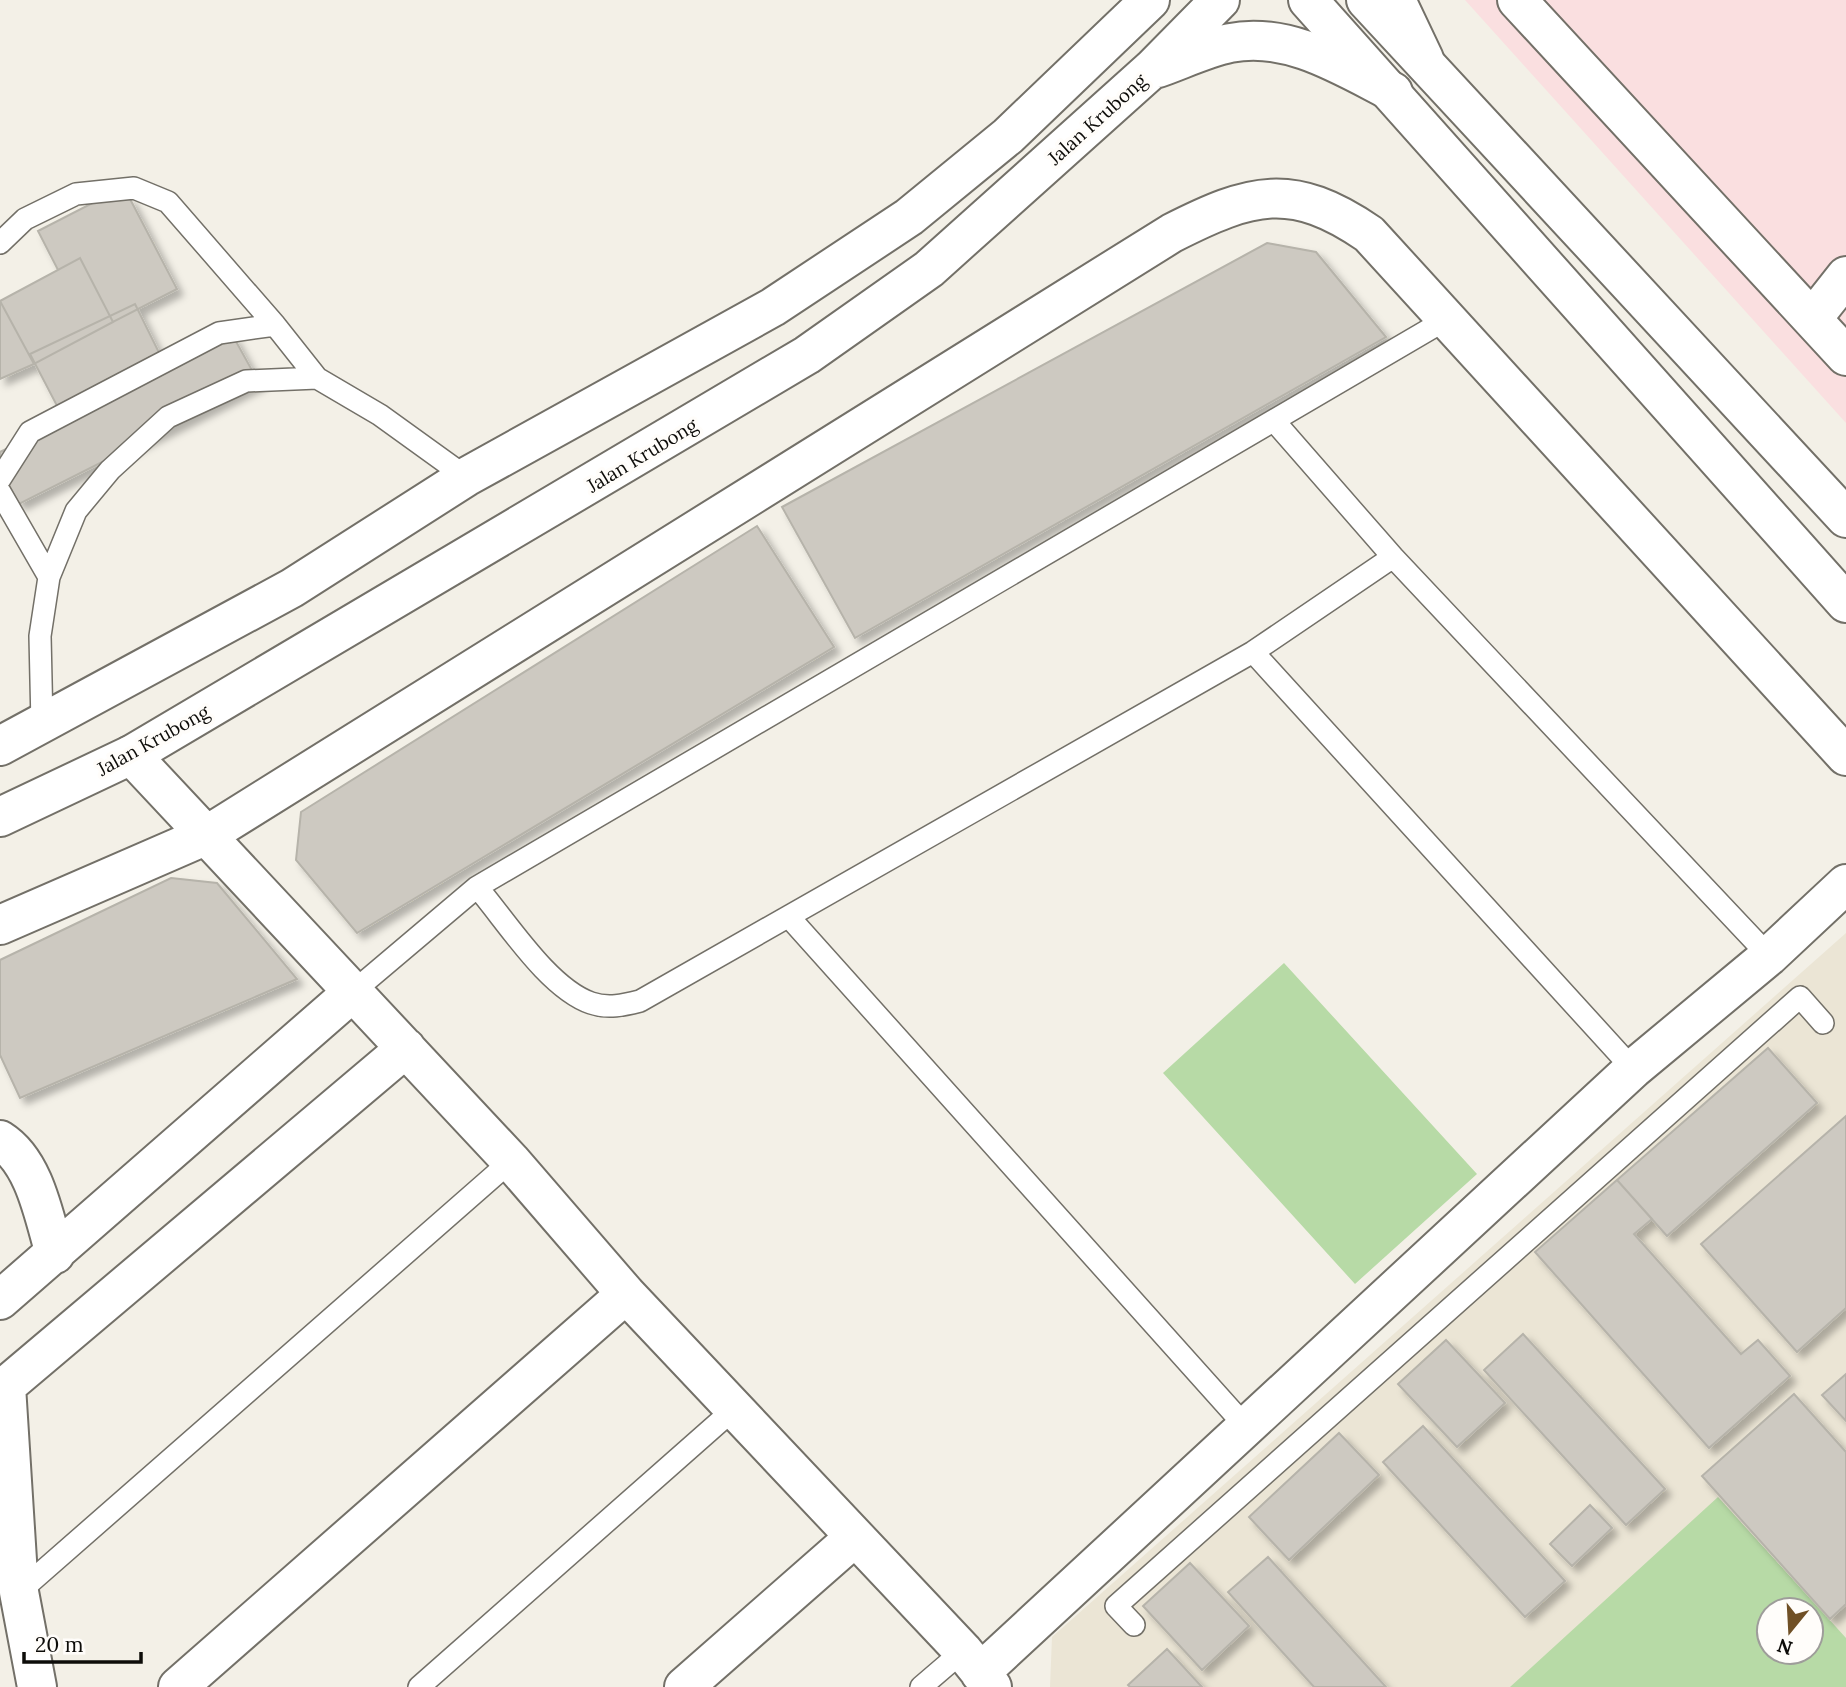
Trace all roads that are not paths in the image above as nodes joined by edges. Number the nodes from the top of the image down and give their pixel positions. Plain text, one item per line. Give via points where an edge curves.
1 (1150, 0) edge
2 (1220, 0) edge
3 (1308, 0) edge
4 (1366, 0) edge
5 (1396, 0) edge
6 (1517, 0) edge
7 (1424, 59) junction
8 (1152, 69) junction
9 (1393, 92) junction
10 (0, 243) edge
11 (1846, 276) edge
12 (1447, 319) junction
13 (1812, 319) junction
14 (275, 325) junction
15 (1846, 356) edge
16 (317, 378) junction
17 (1275, 422) junction
18 (467, 477) junction
19 (0, 479) edge
20 (0, 492) edge
21 (1846, 518) edge
22 (1393, 556) junction
23 (49, 577) junction
24 (1846, 603) edge
25 (1253, 652) junction
26 (41, 724) junction
27 (0, 746) edge
28 (131, 755) junction
29 (1846, 756) edge
30 (0, 817) edge
31 (207, 835) junction
32 (1846, 884) edge
33 (477, 887) junction
34 (789, 918) junction
35 (0, 925) edge
36 (1769, 956) junction
37 (354, 991) junction
38 (1823, 1023) dead end
39 (406, 1048) junction
40 (1633, 1069) junction
41 (0, 1140) edge
42 (511, 1161) junction
43 (55, 1254) junction
44 (626, 1294) junction
45 (0, 1300) edge
46 (3, 1381) edge
47 (734, 1409) junction
48 (1247, 1428) junction
49 (855, 1537) junction
50 (19, 1592) junction
51 (1134, 1625) dead end
52 (978, 1670) edge
53 (37, 1687) edge
54 (178, 1687) edge
55 (419, 1687) edge
56 (684, 1687) edge
57 (920, 1687) edge

1 - 18 street via 1008,136 909,217 773,307
2 - 8 street, Jalan Krubong
3 - 9 street
4 - 7 street
5 - 7 street
6 - 13 street
7 - 21 street
8 - 9 street via 1231,43 1282,43 1323,57
8 - 28 street, Jalan Krubong via 929,269 807,355
9 - 24 street
10 - 14 lane via 25,219 76,194 134,188 168,202
11 - 13 street
12 - 17 lane
12 - 29 street
12 - 31 street via 1369,234 1337,212 1292,199 1252,199 1209,215 1160,241
13 - 15 street
14 - 16 lane
14 - 19 lane via 219,334 30,432
16 - 18 lane via 380,415
16 - 23 lane via 246,381 168,416 110,470 76,511
17 - 22 lane
17 - 33 lane
18 - 26 street via 292,588
20 - 23 lane
22 - 25 lane
22 - 36 lane
23 - 26 lane via 40,636
25 - 34 lane
25 - 40 lane
26 - 27 street
28 - 30 street, Jalan Krubong
28 - 31 street
31 - 35 street
31 - 37 street
32 - 36 street
33 - 34 lane via 549,973 569,993 593,1004 618,1006 640,1001
33 - 37 lane
34 - 48 lane
36 - 40 street
37 - 39 street
37 - 43 street
38 - 51 lane via 1800,997 1116,1606
39 - 42 street
39 - 46 street
40 - 48 street
41 - 43 street via 12,1147 36,1189
42 - 44 street
42 - 50 lane
43 - 45 street
44 - 47 street
44 - 54 street
46 - 50 street
47 - 49 street
47 - 55 lane
48 - 52 street
49 - 52 street
49 - 56 street
50 - 53 street
52 - 57 lane

